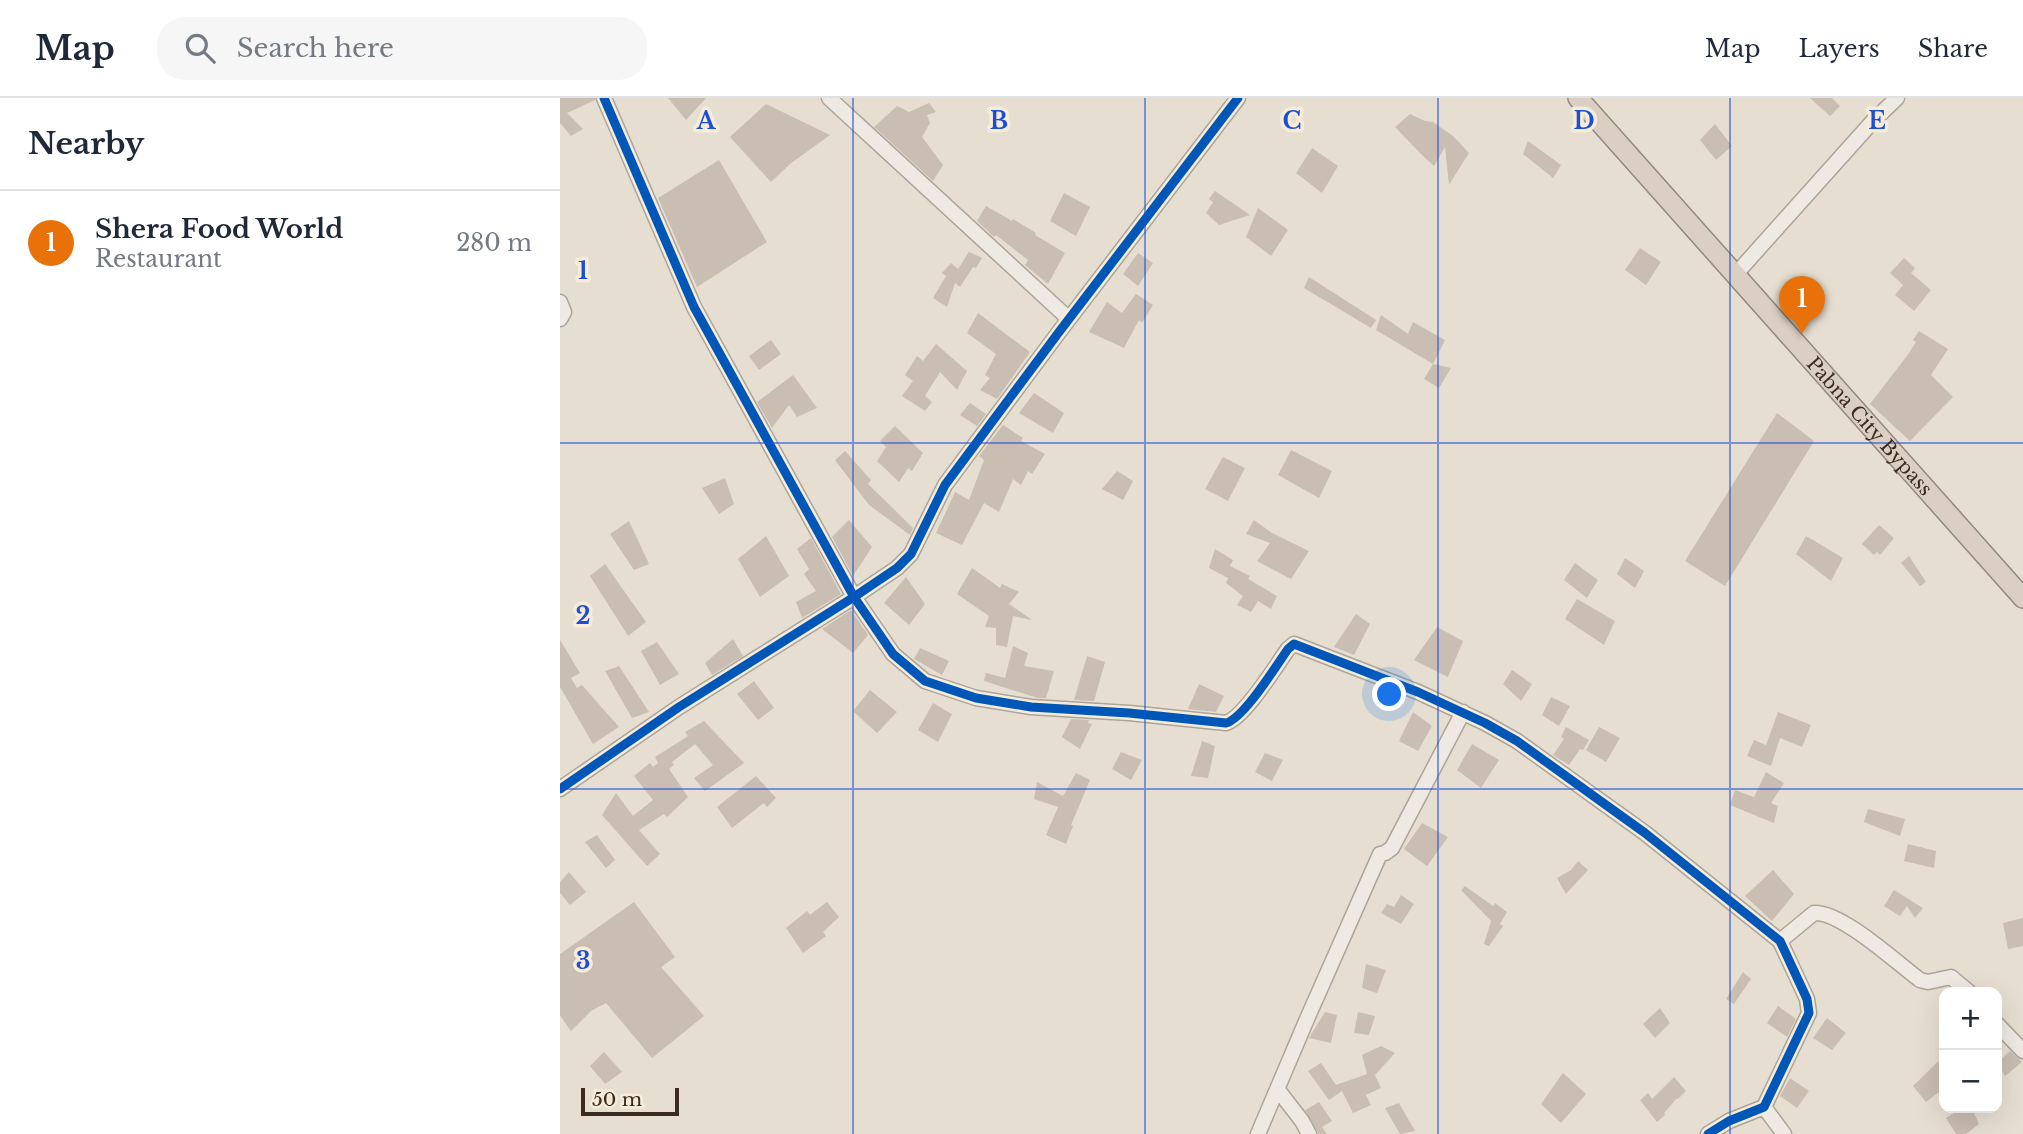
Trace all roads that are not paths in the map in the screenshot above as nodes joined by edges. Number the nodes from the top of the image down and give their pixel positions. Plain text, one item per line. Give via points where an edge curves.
1 (604, 98) edge
2 (829, 98) edge
3 (1238, 98) edge
4 (1578, 98) edge
5 (1897, 98) edge
6 (1735, 275) junction
7 (560, 302) edge
8 (560, 319) edge
9 (1069, 319) junction
10 (854, 597) junction
11 (2023, 598) edge
12 (1463, 712) junction
13 (560, 789) edge
14 (1780, 941) junction
15 (1963, 987) edge
16 (2002, 1029) edge
17 (2023, 1051) edge
18 (1278, 1090) junction
19 (1764, 1107) junction
20 (1258, 1134) edge
21 (1309, 1134) edge
22 (1708, 1134) edge
23 (1784, 1134) edge

1 - 10 street via 694,307
2 - 9 street
3 - 9 street
4 - 6 highway, Pabna City Bypass
5 - 6 street
6 - 11 highway, Pabna City Bypass
7 - 8 street via 564,312
9 - 10 street via 945,485 911,554
10 - 12 street via 893,654 925,681 999,702 1226,723 1246,707 1294,644
10 - 13 street via 679,707
12 - 14 street via 1517,741 1645,833
12 - 18 street via 1392,848 1380,854
14 - 15 street via 1814,913 1827,914 1920,981 1951,977
14 - 19 street via 1807,999 1808,1013
16 - 17 street
18 - 20 street
18 - 21 street
19 - 22 street
19 - 23 street

